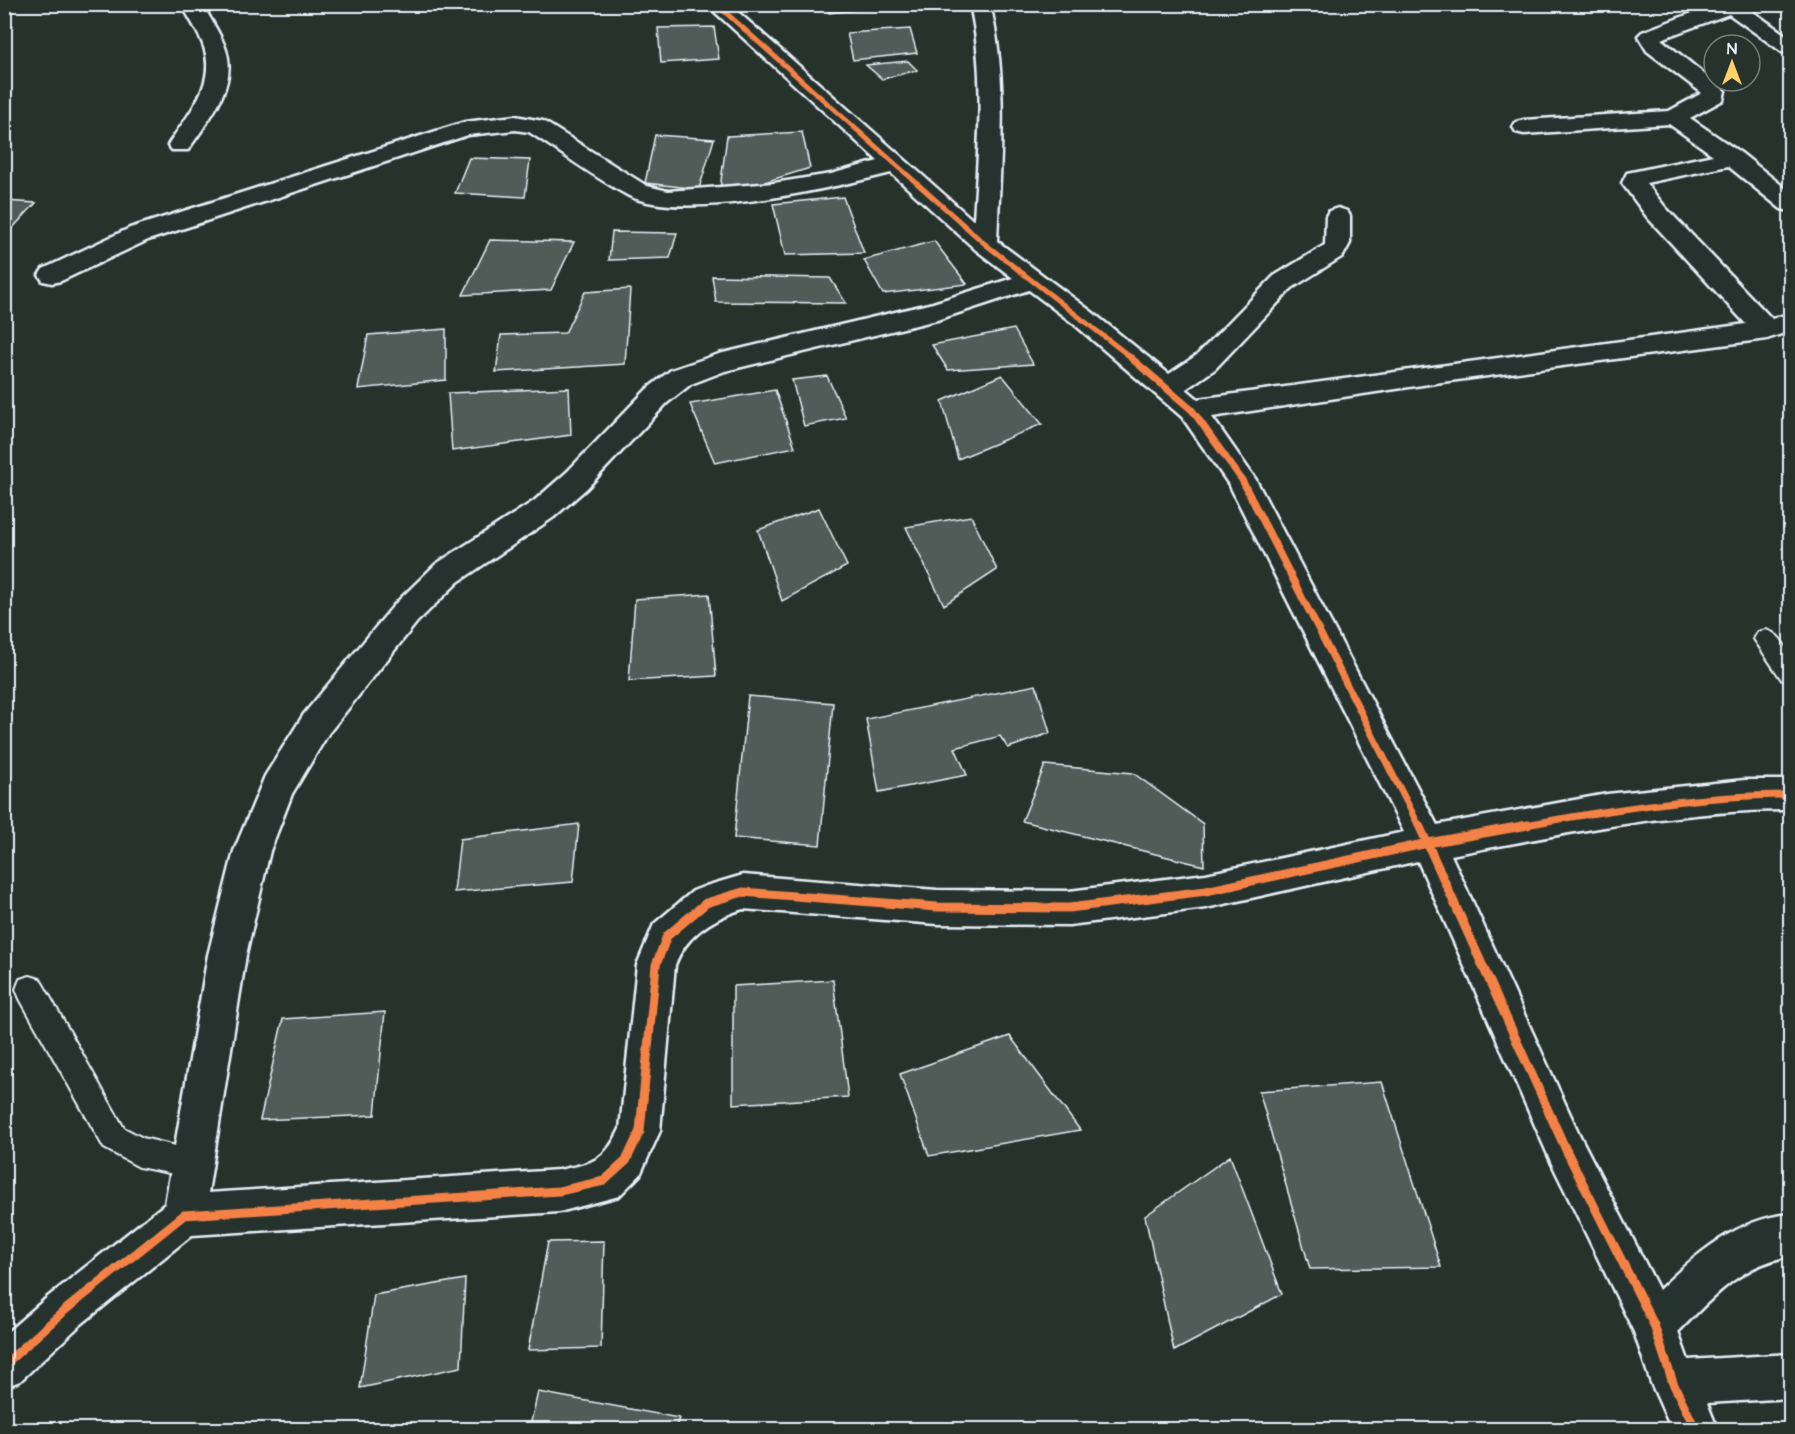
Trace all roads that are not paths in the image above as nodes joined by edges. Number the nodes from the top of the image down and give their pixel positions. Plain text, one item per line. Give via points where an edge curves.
1 (192, 4) edge
2 (716, 4) edge
3 (980, 4) edge
4 (1730, 5) edge
5 (1791, 28) edge
6 (1769, 31) junction
7 (1791, 47) edge
8 (1674, 117) junction
9 (1524, 127) dead end
10 (180, 145) dead end
11 (1733, 158) junction
12 (896, 164) junction
13 (1791, 204) edge
14 (1338, 216) dead end
15 (985, 244) junction
16 (52, 275) dead end
17 (1033, 280) junction
18 (1779, 326) edge
19 (1168, 387) junction
20 (1192, 410) junction
21 (1766, 639) dead end
22 (1791, 673) edge
23 (1791, 795) edge
24 (1428, 843) junction
25 (30, 990) dead end
26 (194, 1163) junction
27 (184, 1215) junction
28 (1791, 1235) edge
29 (1654, 1325) junction
30 (4, 1365) edge
31 (1791, 1376) edge
32 (1686, 1415) edge

1 - 10 street via 217,54 219,74 210,97
2 - 12 street
3 - 15 street via 987,28 990,93
4 - 6 street
4 - 8 street via 1649,36 1655,46 1714,91 1715,95 1705,102
5 - 6 street
6 - 7 street
8 - 9 street
8 - 11 street
11 - 13 street
11 - 18 street via 1664,170 1635,178 1634,183 1656,212
12 - 15 street
12 - 16 street via 831,181 774,190 667,199 639,191 535,126 515,123 465,129 139,234
14 - 19 street via 1338,243 1334,250 1283,282 1206,362
15 - 17 street
17 - 19 street
17 - 26 street via 937,311 719,363 681,377 544,509 447,573 406,613 316,724 277,787 252,851 227,955
18 - 20 street
19 - 20 street
20 - 24 street via 1242,480
21 - 22 lane
23 - 24 street via 1745,795 1606,810
24 - 27 street via 1206,891 1069,908 937,907 743,892 706,903 667,936 656,965 640,1131 626,1161 604,1181 559,1191
24 - 29 street via 1566,1150
25 - 26 lane via 114,1138 139,1152
26 - 27 street
27 - 30 street via 64,1311
28 - 29 street via 1774,1236 1747,1246
29 - 32 street
31 - 32 street

